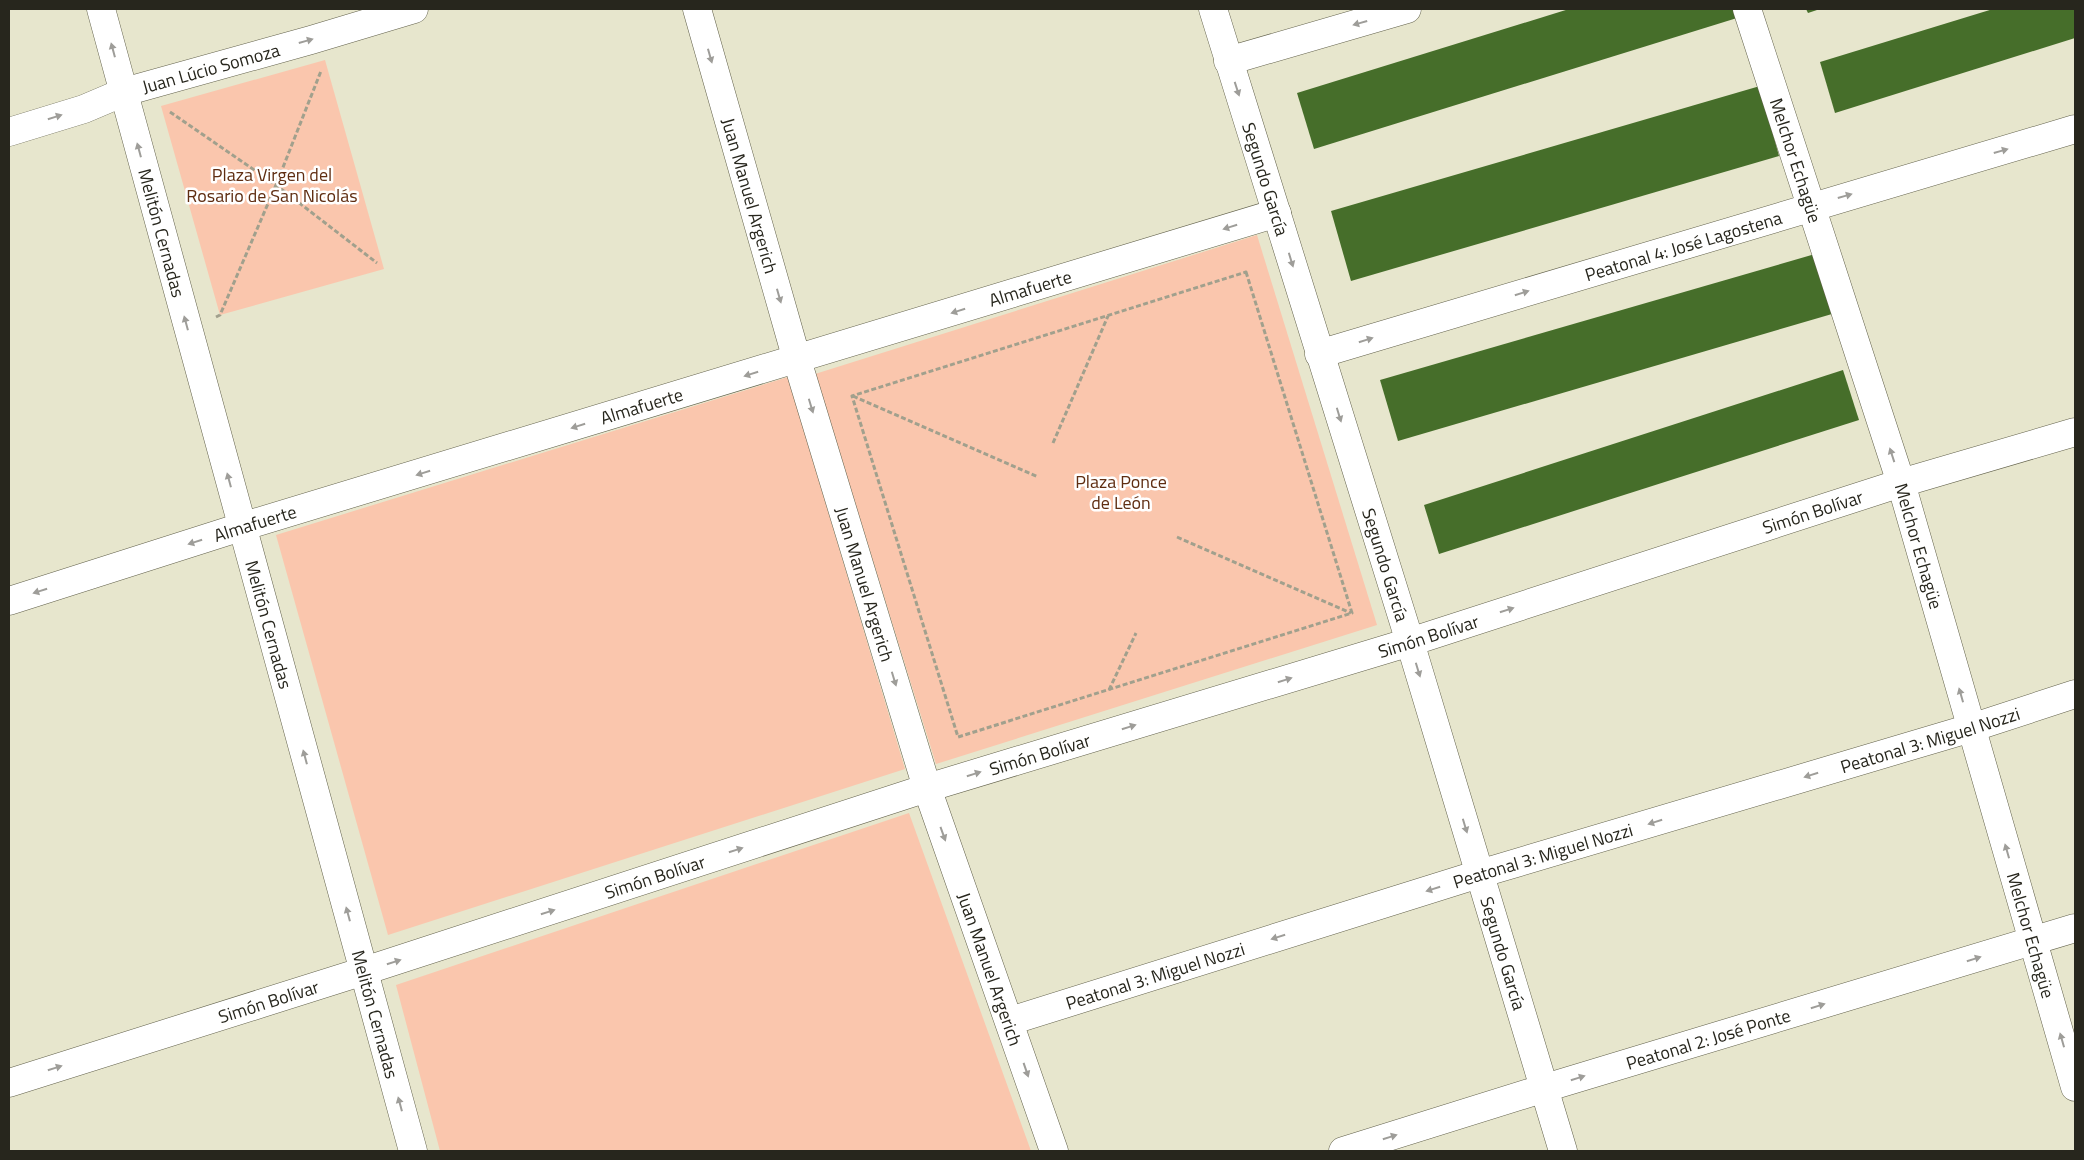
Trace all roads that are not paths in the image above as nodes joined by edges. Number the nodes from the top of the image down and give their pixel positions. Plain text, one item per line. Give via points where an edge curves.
1 (101, 9) edge
2 (414, 9) edge
3 (697, 9) edge
4 (1213, 9) edge
5 (1406, 9) edge
6 (1746, 9) edge
7 (1228, 62) junction
8 (124, 92) junction
9 (2075, 129) edge
10 (9, 132) edge
11 (1812, 206) junction
12 (1277, 213) junction
13 (1319, 354) junction
14 (797, 360) junction
15 (2075, 432) edge
16 (1901, 483) junction
17 (241, 527) junction
18 (9, 601) edge
19 (1410, 642) junction
20 (2075, 694) edge
21 (1971, 728) junction
22 (927, 788) junction
23 (1479, 874) junction
24 (2075, 928) edge
25 (2033, 941) junction
26 (364, 971) junction
27 (1010, 1021) junction
28 (9, 1083) edge
29 (2075, 1087) edge
30 (1545, 1088) junction
31 (413, 1151) edge
32 (1054, 1151) edge
33 (1343, 1151) edge
34 (1563, 1151) edge

8 -> 1 street, Melitón Cernadas
8 -> 2 street, Juan Lúcio Somoza
3 -> 14 street, Juan Manuel Argerich
4 - 7 street, Segundo García
5 -> 7 street
6 - 11 street, Melchor Echagüe
7 -> 12 street, Segundo García
10 -> 8 street, Juan Lúcio Somoza via 84,109
17 -> 8 street, Melitón Cernadas
11 -> 9 street, Peatonal 4: José Lagostena
13 -> 11 street, Peatonal 4: José Lagostena
16 -> 11 street, Melchor Echagüe
12 -> 13 street, Segundo García
12 -> 14 street, Almafuerte
13 -> 19 street, Segundo García
14 -> 17 street, Almafuerte
14 -> 22 street, Juan Manuel Argerich
15 - 16 street, Simón Bolívar
19 -> 16 street, Simón Bolívar
21 -> 16 street, Melchor Echagüe
17 -> 18 street, Almafuerte
26 -> 17 street, Melitón Cernadas
22 -> 19 street, Simón Bolívar
19 -> 23 street, Segundo García
20 - 21 street, Peatonal 3: Miguel Nozzi
21 -> 23 street, Peatonal 3: Miguel Nozzi
25 -> 21 street, Melchor Echagüe
26 -> 22 street, Simón Bolívar
22 -> 27 street, Juan Manuel Argerich
23 -> 27 street, Peatonal 3: Miguel Nozzi
23 - 30 street, Segundo García
24 - 25 street, Peatonal 2: José Ponte
29 -> 25 street, Melchor Echagüe
30 -> 25 street, Peatonal 2: José Ponte
28 -> 26 street, Simón Bolívar
31 -> 26 street, Melitón Cernadas
27 -> 32 street, Juan Manuel Argerich
33 -> 30 street, Peatonal 2: José Ponte
30 - 34 street, Segundo García

